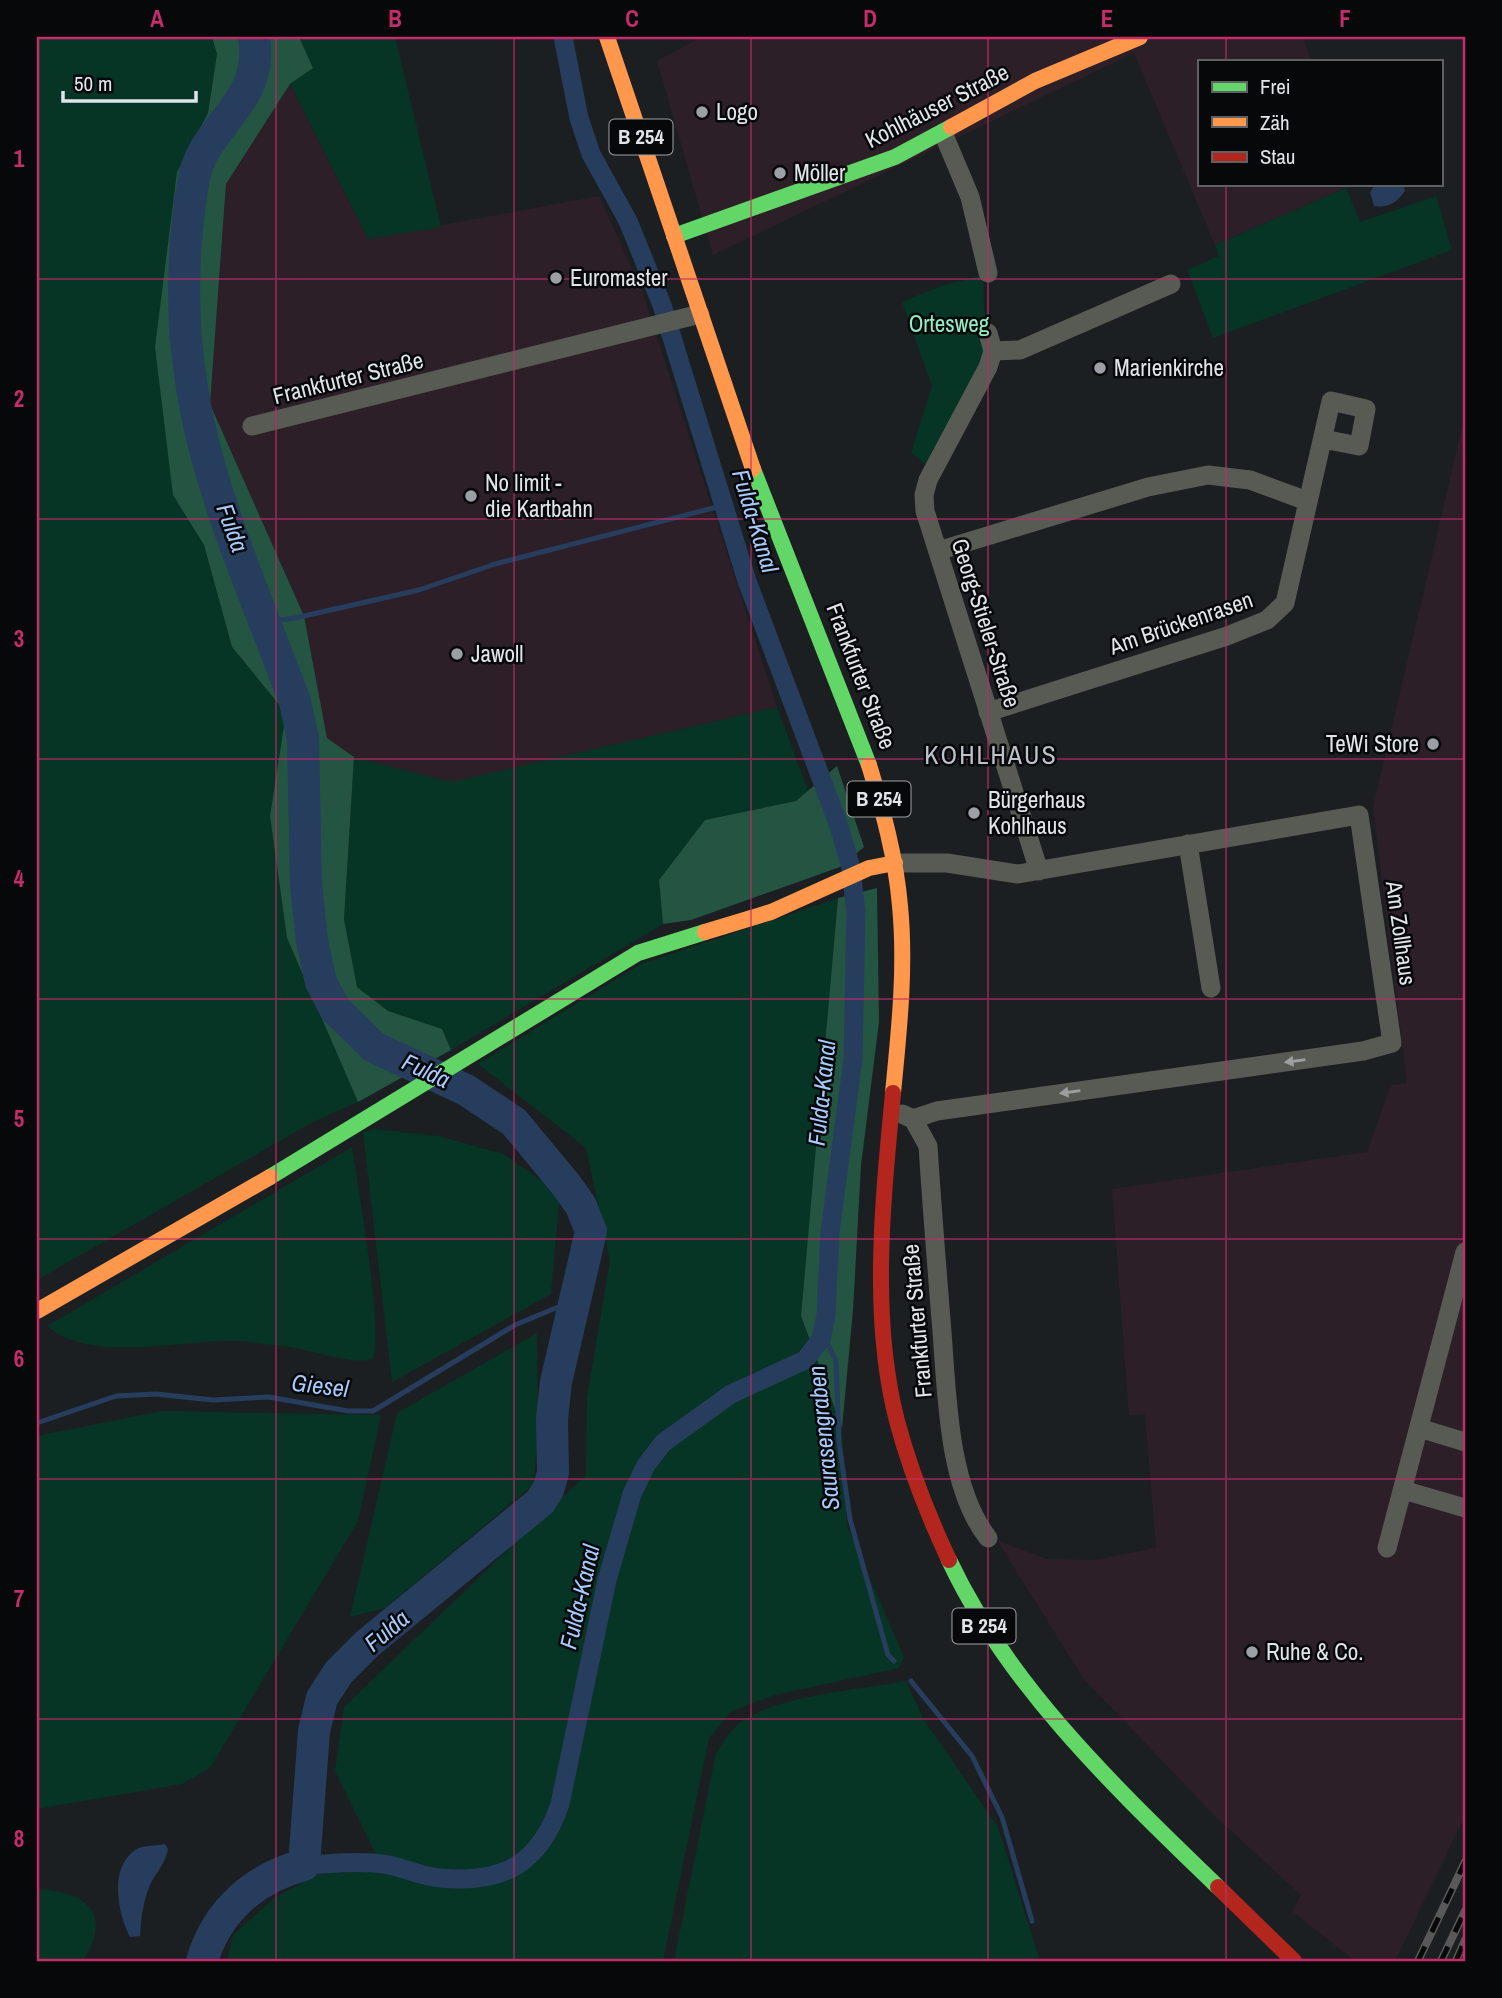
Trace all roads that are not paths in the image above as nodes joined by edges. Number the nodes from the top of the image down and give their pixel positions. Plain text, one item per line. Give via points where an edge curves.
1 (607, 37) edge
2 (1140, 37) edge
3 (943, 133) junction
4 (674, 236) junction
5 (988, 273) dead end
6 (1171, 284) dead end
7 (700, 314) junction
8 (251, 426) dead end
9 (1323, 439) dead end
10 (1307, 500) junction
11 (938, 551) junction
12 (988, 712) junction
13 (1188, 844) junction
14 (895, 863) junction
15 (1038, 870) junction
16 (1211, 988) dead end
17 (892, 1113) junction
18 (913, 1119) junction
19 (1465, 1252) edge
20 (37, 1311) edge
21 (1419, 1428) junction
22 (1465, 1442) edge
23 (1403, 1490) junction
24 (1465, 1508) edge
25 (988, 1538) dead end
26 (1388, 1548) dead end
27 (1294, 1961) edge

1 - 4 main road, Frankfurter Straße / B 254
2 - 3 main road, Kohlhäuser Straße via 1035,81
3 - 4 main road, Kohlhäuser Straße via 867,168
3 - 5 street via 970,197
4 - 7 main road, Frankfurter Straße / B 254
6 - 11 street, Georg-Stieler-Straße via 1020,350 991,342 982,382 928,480 925,511
7 - 8 street, Frankfurter Straße
7 - 14 main road, Frankfurter Straße / B 254 via 751,463 860,737
9 - 10 street, Am Brückenrasen
10 - 11 street via 1250,480 1208,475 1148,487
10 - 12 street, Am Brückenrasen via 1285,603 1267,620
11 - 12 street, Georg-Stieler-Straße
12 - 15 street, Georg-Stieler-Straße
13 - 15 street, Am Zollhaus
13 - 16 street
13 -> 18 street, Am Zollhaus via 1359,815 1392,1043 1363,1051 937,1111
14 - 15 street, Am Zollhaus via 947,863 1018,874
14 - 17 main road, Frankfurter Straße / B 254 via 902,939
14 - 20 main road via 869,868 771,912 638,953 388,1107
17 - 18 street
17 - 27 main road, Frankfurter Straße / B 254 via 884,1213 887,1355 898,1423 924,1504 973,1610 1033,1695 1080,1750
18 - 25 street, Frankfurter Straße via 928,1146 948,1397 958,1465 971,1511
19 - 21 street
21 - 22 street
21 - 23 street
23 - 24 street
23 - 26 street

